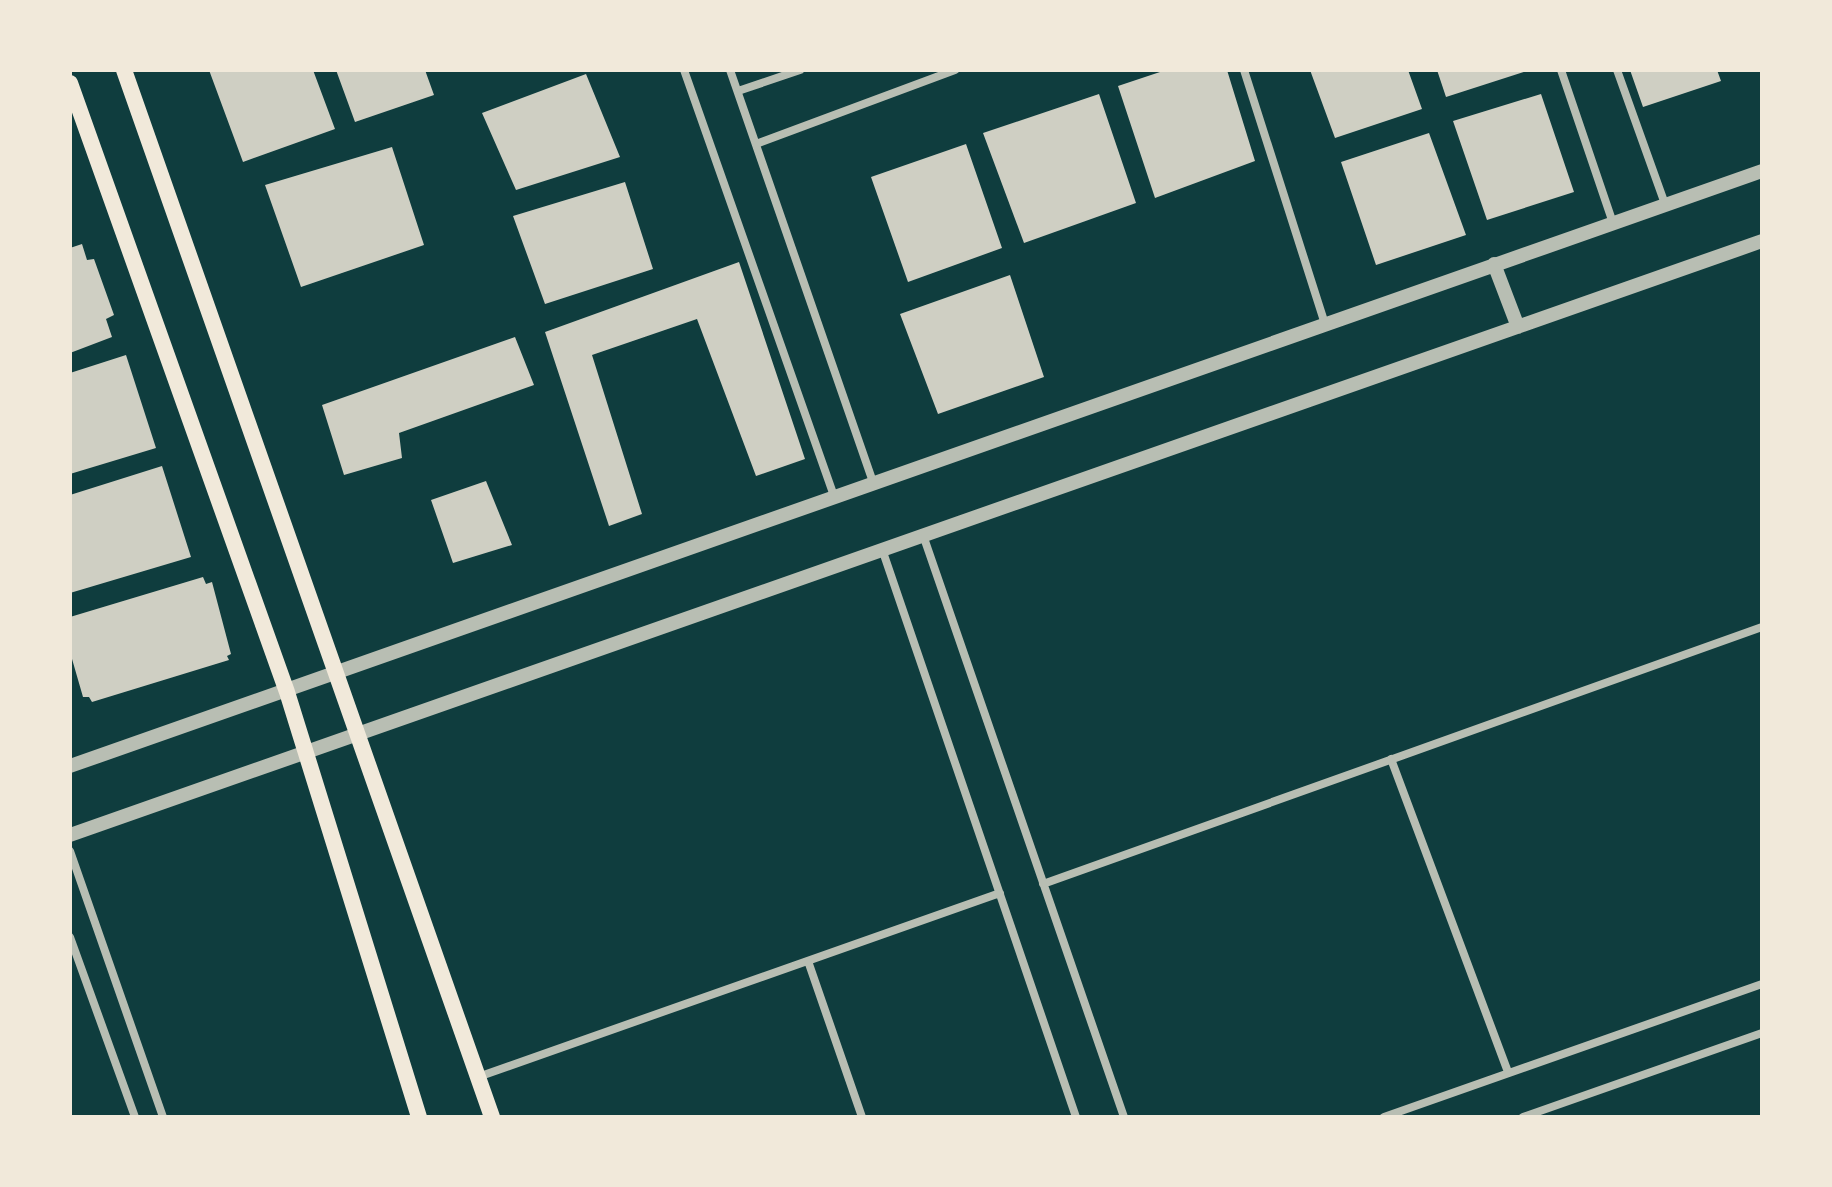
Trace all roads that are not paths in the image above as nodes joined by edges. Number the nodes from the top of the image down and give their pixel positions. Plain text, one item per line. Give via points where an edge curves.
1 (124, 70) edge
2 (684, 70) edge
3 (730, 70) edge
4 (800, 70) edge
5 (955, 70) edge
6 (1244, 70) edge
7 (1561, 70) edge
8 (1617, 70) edge
9 (70, 83) edge
10 (738, 91) junction
11 (756, 144) junction
12 (1762, 171) edge
13 (1665, 204) junction
14 (1613, 223) junction
15 (1762, 241) edge
16 (1494, 264) junction
17 (1325, 324) junction
18 (1518, 327) junction
19 (873, 482) junction
20 (834, 496) junction
21 (923, 535) junction
22 (882, 549) junction
23 (1762, 627) edge
24 (336, 673) junction
25 (287, 692) junction
26 (357, 734) junction
27 (306, 751) junction
28 (1391, 759) junction
29 (70, 766) edge
30 (70, 835) edge
31 (70, 851) edge
32 (1043, 884) junction
33 (1000, 893) junction
34 (70, 937) edge
35 (808, 961) junction
36 (1762, 984) edge
37 (1762, 1033) edge
38 (1508, 1072) junction
39 (478, 1077) junction
40 (135, 1117) edge
41 (163, 1117) edge
42 (419, 1117) edge
43 (492, 1117) edge
44 (862, 1117) edge
45 (1076, 1117) edge
46 (1124, 1117) edge
47 (1384, 1117) edge
48 (1523, 1117) edge

1 - 24 main road
2 - 20 street
3 - 10 street
4 - 10 street
5 - 11 street
6 - 17 street
7 - 14 street
8 - 13 street
9 - 25 main road
10 - 11 street
11 - 19 street
12 - 13 street
13 - 14 street
14 - 16 street
15 - 18 street
16 - 17 street
16 - 18 street
17 - 19 street
18 - 21 street
19 - 20 street
20 - 24 street
21 - 22 street
21 - 32 street
22 - 26 street
22 - 33 street
23 - 28 street
24 - 25 street
24 - 26 main road
25 - 27 main road
25 - 29 street
26 - 27 street
26 - 39 main road
27 - 30 street
27 - 42 main road
28 - 32 street
28 - 38 street
31 - 41 street
32 - 46 street
33 - 35 street
33 - 45 street
34 - 40 street
35 - 39 street
35 - 44 street
36 - 38 street
37 - 48 street
38 - 47 street
39 - 43 main road

